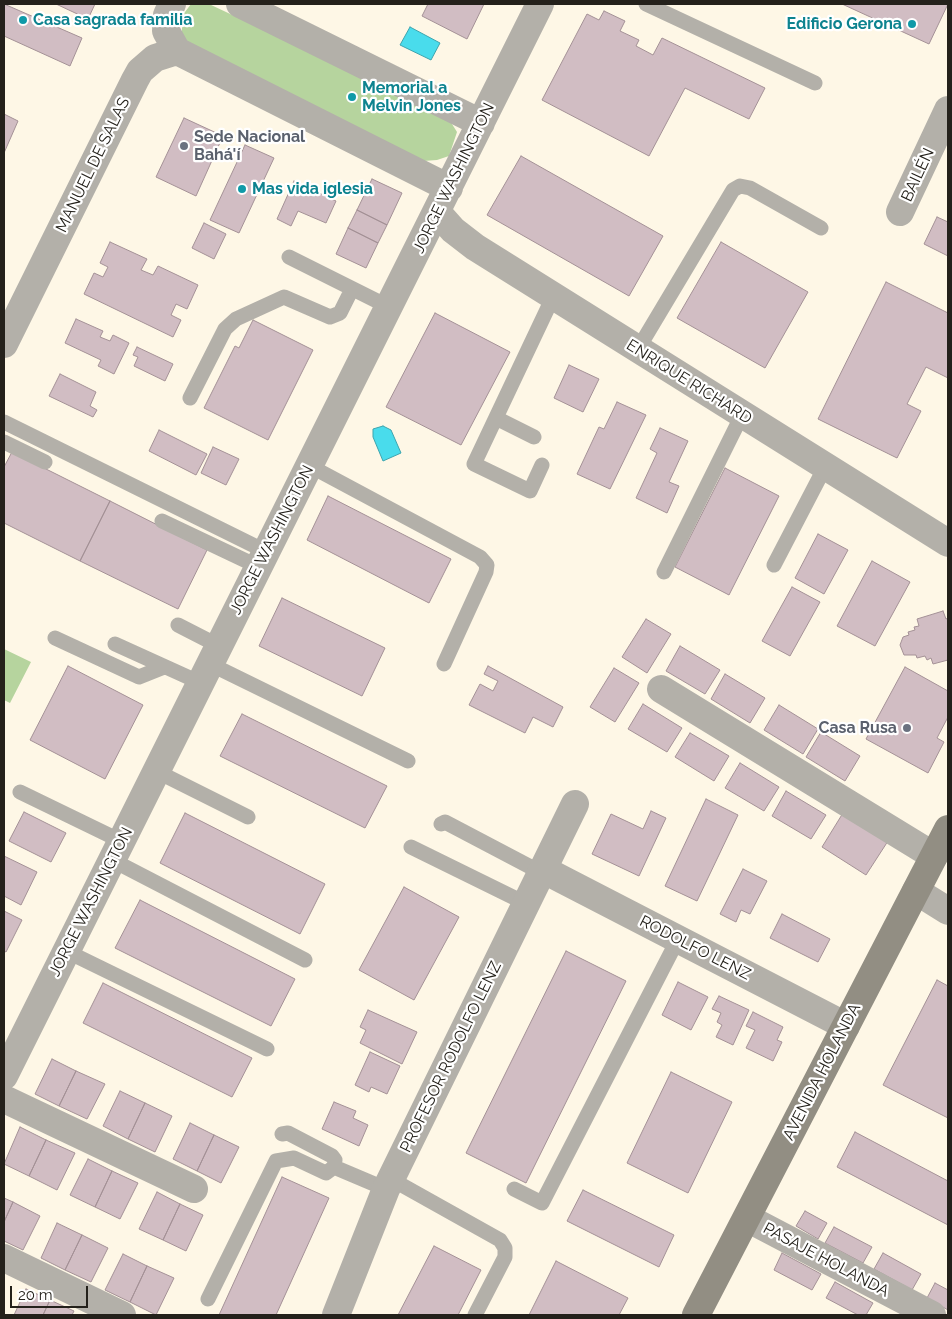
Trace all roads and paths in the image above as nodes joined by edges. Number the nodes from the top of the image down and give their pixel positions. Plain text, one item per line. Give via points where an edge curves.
1 (172, 4) edge
2 (240, 4) edge
3 (540, 4) edge
4 (646, 4) edge
5 (177, 52) junction
6 (815, 83) dead end
7 (948, 110) edge
8 (481, 123) junction
9 (449, 188) junction
10 (437, 212) junction
11 (900, 212) dead end
12 (821, 228) dead end
13 (289, 257) dead end
14 (352, 289) junction
15 (553, 297) junction
16 (389, 307) junction
17 (5, 337) edge
18 (638, 350) junction
19 (190, 398) dead end
20 (742, 415) junction
21 (496, 418) junction
22 (4, 422) edge
23 (534, 437) dead end
24 (4, 442) edge
25 (45, 462) dead end
26 (542, 465) dead end
27 (310, 466) junction
28 (825, 467) junction
29 (162, 521) dead end
30 (948, 543) edge
31 (263, 559) junction
32 (774, 564) dead end
33 (664, 572) dead end
34 (178, 625) dead end
35 (55, 638) dead end
36 (115, 644) dead end
37 (210, 664) junction
38 (444, 664) dead end
39 (164, 667) junction
40 (662, 689) dead end
41 (408, 762) dead end
42 (156, 771) junction
43 (20, 792) dead end
44 (576, 804) dead end
45 (248, 817) dead end
46 (441, 824) dead end
47 (948, 829) edge
48 (411, 848) dead end
49 (116, 851) junction
50 (934, 856) junction
51 (543, 872) junction
52 (916, 891) junction
53 (527, 904) junction
54 (948, 912) edge
55 (678, 939) junction
56 (66, 951) junction
57 (305, 960) dead end
58 (846, 1026) junction
59 (267, 1049) dead end
60 (4, 1076) edge
61 (4, 1098) edge
62 (282, 1134) dead end
63 (334, 1167) junction
64 (388, 1184) junction
65 (514, 1188) dead end
66 (194, 1189) dead end
67 (747, 1218) junction
68 (4, 1258) edge
69 (208, 1299) dead end
70 (122, 1315) edge
71 (336, 1315) edge
72 (475, 1315) edge
73 (696, 1315) edge
74 (932, 1315) edge

1 - 5 street via 166,31
2 - 8 street
3 - 8 street, JORGE WASHINGTON
4 - 6 lane
5 - 9 street
5 - 17 street, MANUEL DE SALAS via 155,58 135,80
7 - 11 street, BAILÉN
8 - 9 street, JORGE WASHINGTON
9 - 10 street, JORGE WASHINGTON
10 - 15 street, ENRIQUE RICHARD via 475,247
10 - 16 street, JORGE WASHINGTON
12 - 18 lane via 750,188 740,186 733,190
13 - 14 lane
14 - 16 lane
14 - 19 lane via 340,313 330,317 284,297 236,319 225,329
15 - 18 street, ENRIQUE RICHARD
15 - 21 lane
16 - 27 street, JORGE WASHINGTON
18 - 20 street, ENRIQUE RICHARD
20 - 28 street, ENRIQUE RICHARD
20 - 33 lane
21 - 23 lane
21 - 26 lane via 474,464 530,491
22 - 31 lane
24 - 25 lane
27 - 31 street, JORGE WASHINGTON
27 - 38 lane via 480,557 487,564
28 - 30 street, ENRIQUE RICHARD
28 - 32 lane
29 - 31 lane
31 - 37 street, JORGE WASHINGTON
34 - 37 lane
35 - 39 lane via 139,677
36 - 39 lane
37 - 39 lane
37 - 41 lane
37 - 42 street, JORGE WASHINGTON
40 - 50 street
42 - 45 lane
42 - 49 street, JORGE WASHINGTON
43 - 49 lane
44 - 51 street, PROFESOR RODOLFO LENZ
46 - 51 lane via 445,822
47 - 50 street, AVENIDA HOLANDA
48 - 53 lane
49 - 56 street, JORGE WASHINGTON
49 - 57 lane
50 - 52 street, AVENIDA HOLANDA
51 - 53 street, PROFESOR RODOLFO LENZ
51 - 55 street, RODOLFO LENZ
52 - 54 street
52 - 58 street, AVENIDA HOLANDA
53 - 64 street, PROFESOR RODOLFO LENZ
55 - 58 street, RODOLFO LENZ
55 - 65 lane via 542,1203
56 - 59 lane
56 - 60 street, JORGE WASHINGTON
58 - 67 street, AVENIDA HOLANDA
61 - 66 street
62 - 63 lane via 288,1133 332,1156
63 - 64 lane
63 - 69 lane via 326,1173 294,1158 276,1161
64 - 71 street, PROFESOR RODOLFO LENZ
64 - 72 lane via 500,1240 505,1248 505,1257
67 - 73 street, AVENIDA HOLANDA
67 - 74 street, PASAJE HOLANDA
68 - 70 street

